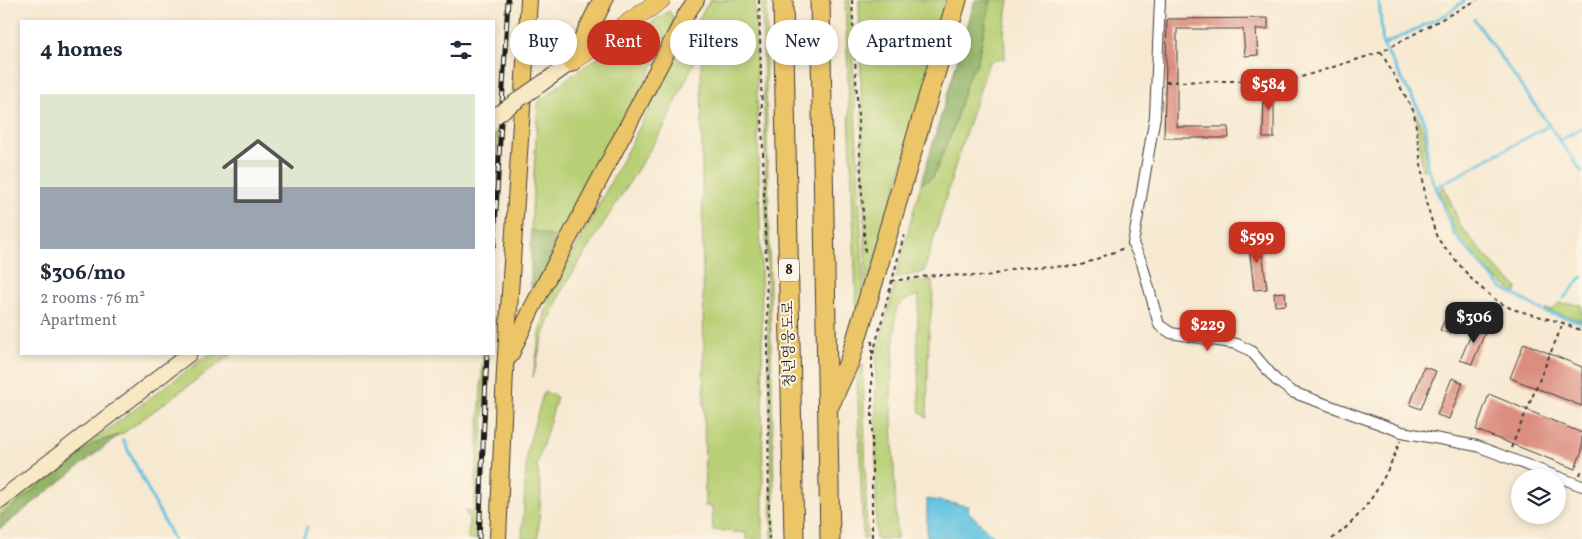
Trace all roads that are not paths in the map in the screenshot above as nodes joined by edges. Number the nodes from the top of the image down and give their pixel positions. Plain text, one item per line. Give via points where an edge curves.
1 (529, 0) edge
2 (603, 0) edge
3 (661, 0) edge
4 (696, 0) edge
5 (783, 0) edge
6 (820, 0) edge
7 (957, 0) edge
8 (1160, 0) edge
9 (577, 52) edge
10 (577, 59) edge
11 (568, 65) edge
12 (495, 116) edge
13 (188, 355) edge
14 (505, 370) junction
15 (828, 410) junction
16 (1582, 486) edge
17 (0, 500) edge
18 (498, 539) edge
19 (794, 539) edge
20 (830, 539) edge

1 - 14 main road
2 - 9 highway
3 - 10 highway
4 - 14 main road via 531,310
5 - 19 highway, 청년영웅도로 / 8
6 - 15 highway
7 - 15 highway via 850,360
8 - 16 street via 1155,116 1133,244 1142,263 1159,325 1171,333 1237,344 1251,351 1276,380 1292,392 1402,432 1477,446
11 - 12 main road, bridge
13 - 17 main road
14 - 18 main road
15 - 20 highway

